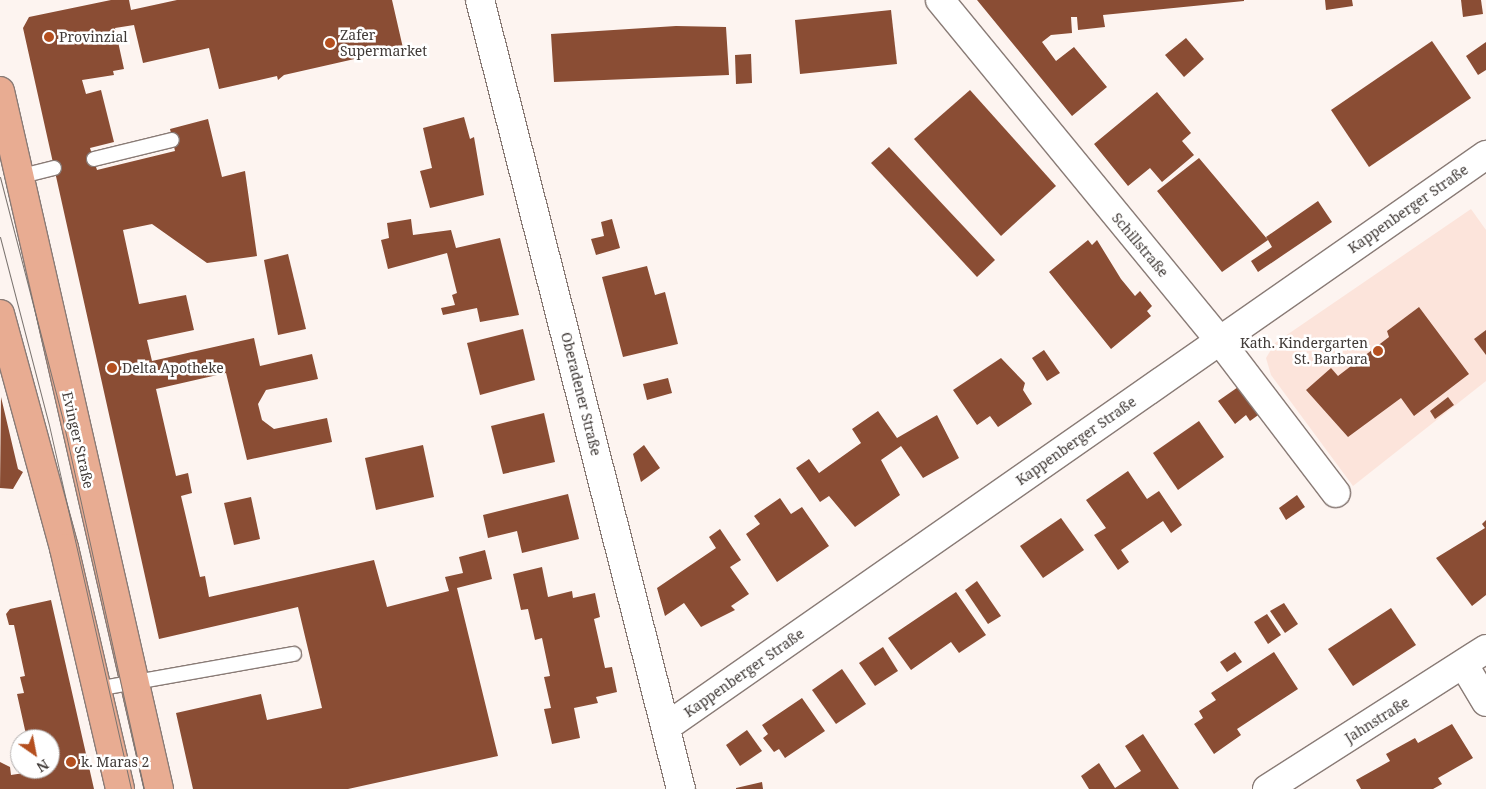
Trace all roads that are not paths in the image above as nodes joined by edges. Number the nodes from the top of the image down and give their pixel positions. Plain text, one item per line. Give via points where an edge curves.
1 (480, 0) edge
2 (940, 0) edge
3 (0, 90) edge
4 (172, 140) dead end
5 (1486, 155) edge
6 (94, 159) dead end
7 (54, 168) dead end
8 (18, 177) junction
9 (0, 314) edge
10 (1220, 341) junction
11 (1336, 493) dead end
12 (1486, 649) edge
13 (294, 654) dead end
14 (1464, 665) junction
15 (134, 683) junction
16 (97, 689) junction
17 (1486, 702) edge
18 (666, 727) junction
19 (120, 789) edge
20 (159, 789) edge
21 (681, 789) edge
22 (1267, 789) edge

1 - 18 street, Oberadener Straße
2 - 10 street, Schillstraße
3 - 8 main road, Evinger Straße
4 - 6 lane
5 - 10 street, Kappenberger Straße
7 - 8 lane
8 - 15 main road, Evinger Straße
9 - 16 main road
10 - 11 street, Schillstraße
10 - 18 street, Kappenberger Straße
12 - 14 street, Jahnstraße
13 - 15 lane
14 - 17 street
14 - 22 street, Jahnstraße
15 - 16 lane
15 - 20 main road, Evinger Straße
16 - 19 main road
18 - 21 street, Oberadener Straße

